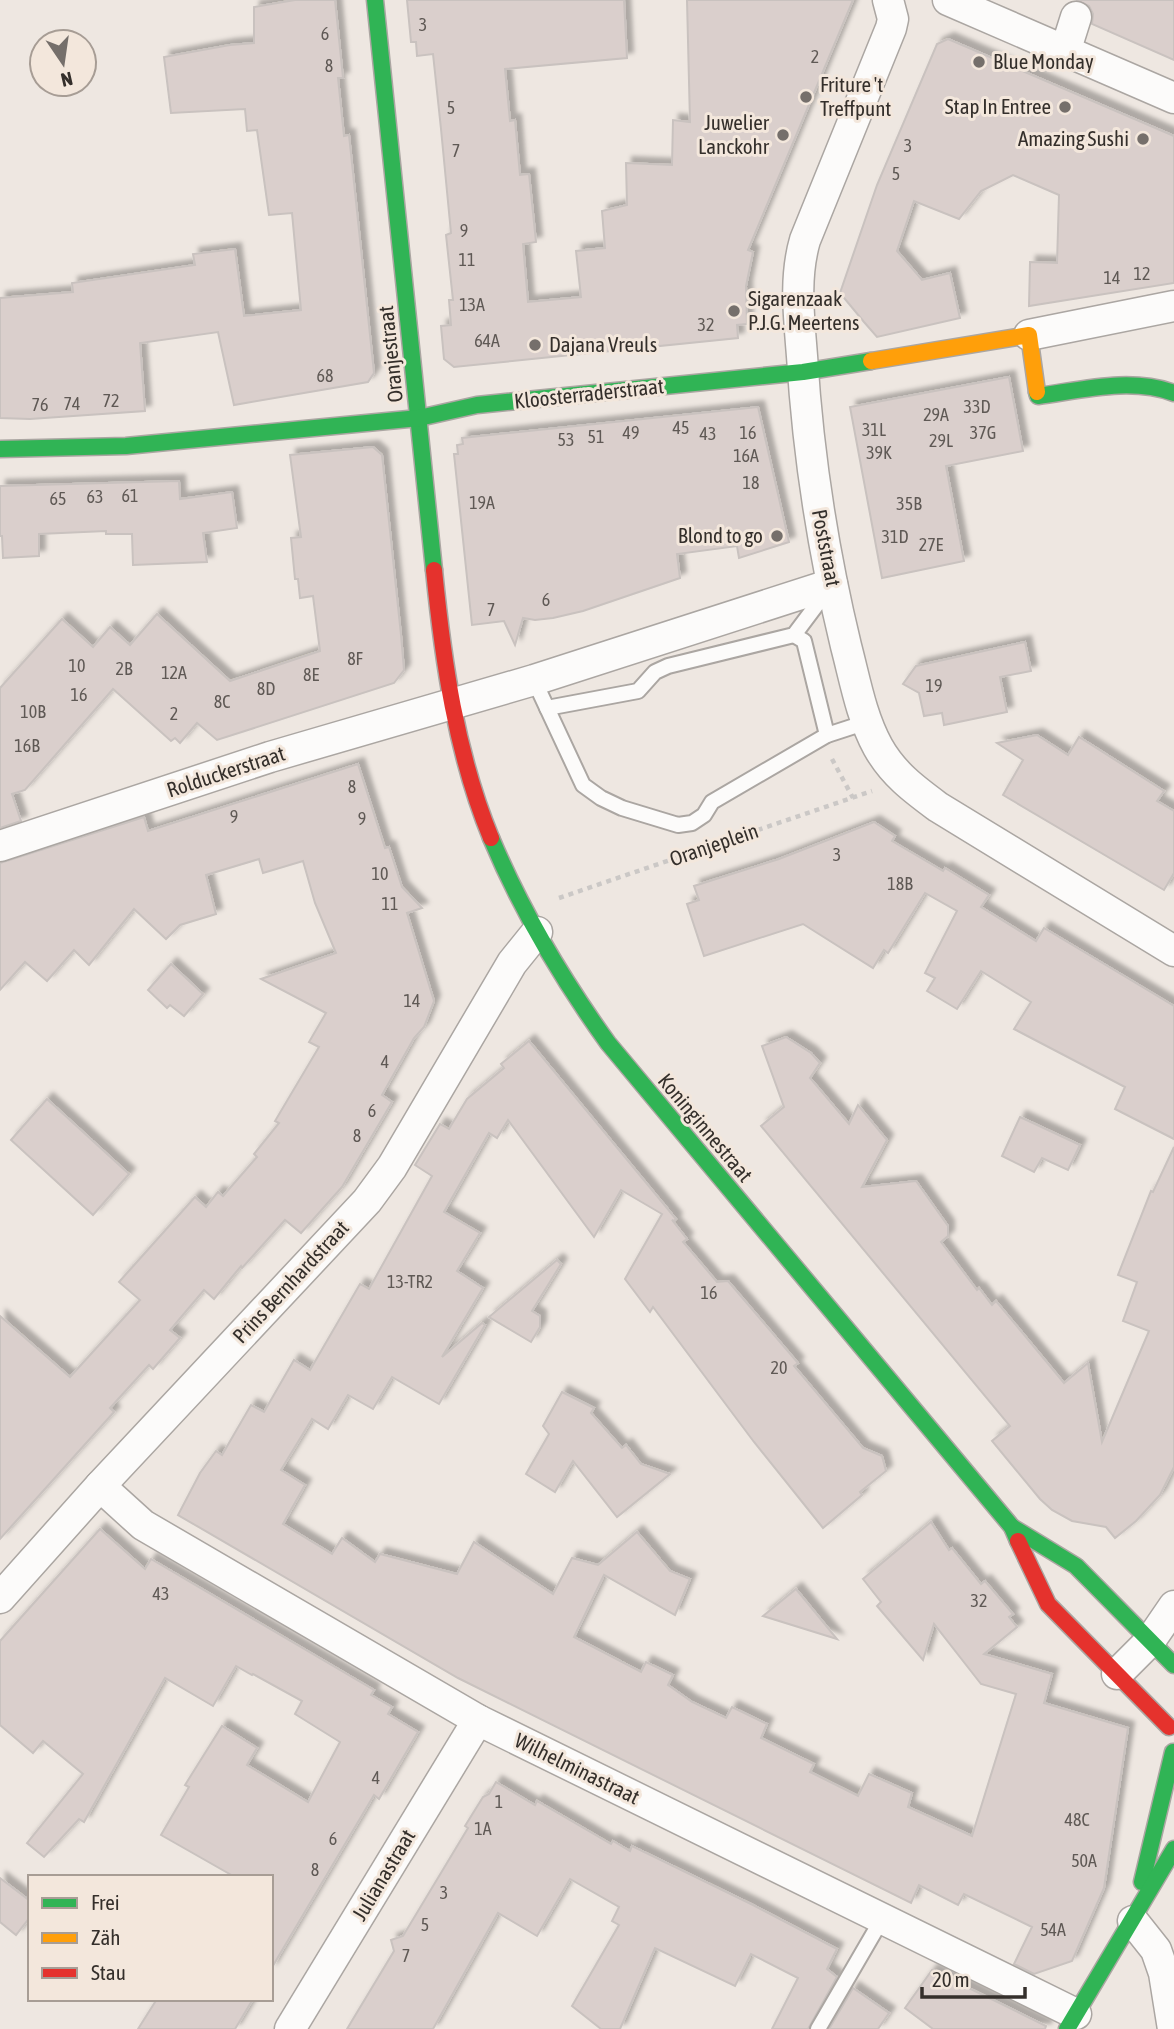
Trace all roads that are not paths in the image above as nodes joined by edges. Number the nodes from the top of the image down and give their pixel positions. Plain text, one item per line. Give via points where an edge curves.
1 (375, 0) edge
2 (888, 0) edge
3 (948, 0) edge
4 (1076, 17) dead end
5 (1065, 52) junction
6 (1174, 98) edge
7 (1174, 306) edge
8 (1029, 335) junction
9 (803, 372) junction
10 (1174, 393) edge
11 (419, 418) junction
12 (0, 449) edge
13 (832, 584) junction
14 (794, 635) junction
15 (534, 680) junction
16 (454, 704) junction
17 (547, 708) junction
18 (867, 722) junction
19 (827, 735) junction
20 (0, 846) edge
21 (531, 921) junction
22 (1174, 951) edge
23 (100, 1486) junction
24 (1012, 1527) junction
25 (0, 1598) edge
26 (1174, 1606) edge
27 (1150, 1641) junction
28 (1174, 1665) edge
29 (1118, 1674) junction
30 (1174, 1711) edge
31 (478, 1720) junction
32 (1169, 1727) junction
33 (1174, 1752) edge
34 (1174, 1849) edge
35 (882, 1919) junction
36 (1133, 1921) junction
37 (1072, 2022) edge
38 (290, 2029) edge
39 (818, 2029) edge
40 (1173, 2029) edge

1 - 11 main road, Oranjestraat
2 - 9 street, Poststraat via 891,28 801,256
3 - 5 street
4 - 5 street
5 - 6 street
7 - 8 street, Kloosterraderstraat
8 - 9 main road, Kloosterraderstraat
8 - 10 main road via 1038,396 1137,386 1161,386
9 - 11 main road, Kloosterraderstraat via 477,405
9 - 13 street, Poststraat via 812,473
11 - 12 main road, Kloosterraderstraat via 125,446
11 - 16 main road, Oranjestraat via 443,644
13 - 14 lane
13 - 15 street
13 - 18 street, Poststraat
14 - 17 lane via 668,666 655,672 638,691
14 - 19 lane via 804,641
15 - 16 street
15 - 17 lane, Oranjeplein
16 - 20 street, Rolduckerstraat via 270,757
16 - 21 main road, Koninginnestraat via 463,751 489,833
17 - 19 lane, Oranjeplein via 583,785 622,807 678,825 692,823 712,802
18 - 19 lane, Oranjeplein
18 - 22 street, Poststraat via 879,748 903,780 938,807
21 - 23 street, Prins Bernhardstraat via 512,963 392,1167 367,1201
21 - 24 main road, Koninginnestraat via 586,1014 633,1074
23 - 25 street, Prins Bernhardstraat
23 - 31 street, Wilhelminastraat via 143,1525
24 - 27 main road, Koninginnestraat via 1076,1566
24 - 29 main road, Koninginnestraat via 1048,1604
26 - 27 street
27 - 28 main road, Koninginnestraat
27 - 29 street
29 - 32 main road, Koninginnestraat
30 - 32 main road
31 - 35 street, Wilhelminastraat
31 - 38 street, Julianastraat
32 - 33 main road
33 - 36 main road
34 - 36 main road
35 - 37 street, Wilhelminastraat
35 - 39 lane
36 - 37 main road
36 - 40 street via 1156,1950

